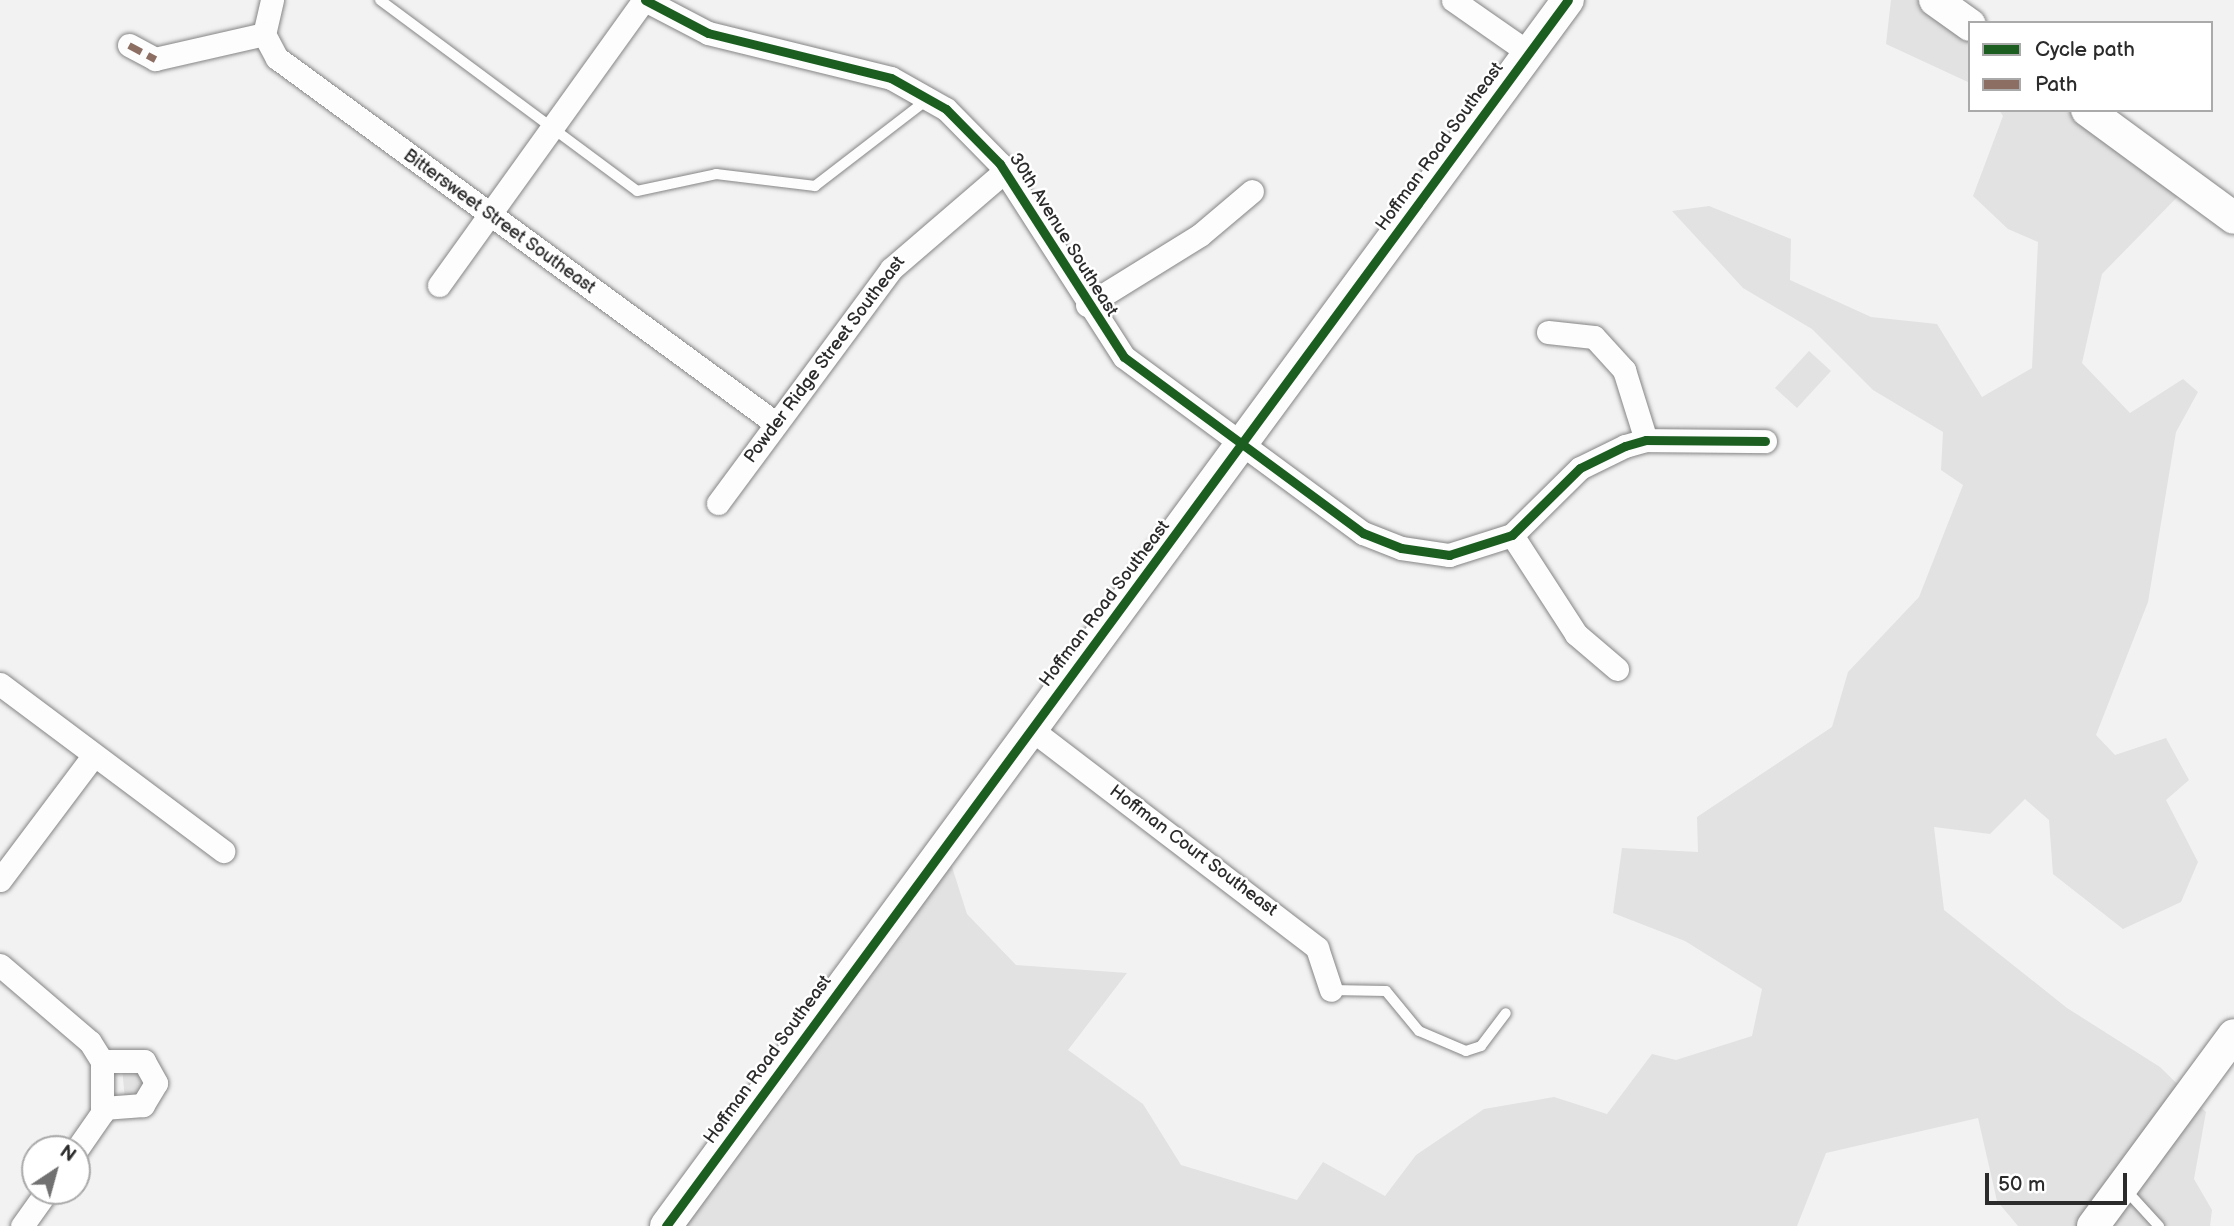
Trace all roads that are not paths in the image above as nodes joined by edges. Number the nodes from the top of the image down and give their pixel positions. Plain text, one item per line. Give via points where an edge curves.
1 (272, 0) edge
2 (380, 0) edge
3 (645, 0) edge
4 (1453, 0) edge
5 (1568, 0) edge
6 (1935, 0) edge
7 (1968, 24) edge
8 (264, 34) junction
9 (129, 45) dead end
10 (1529, 52) junction
11 (929, 98) junction
12 (2090, 112) edge
13 (551, 127) junction
14 (1006, 171) junction
15 (1252, 191) dead end
16 (489, 216) junction
17 (2234, 218) edge
18 (439, 285) dead end
19 (1087, 304) junction
20 (1548, 332) dead end
21 (774, 422) junction
22 (1646, 440) junction
23 (1765, 441) dead end
24 (1242, 446) junction
25 (718, 503) dead end
26 (1512, 535) junction
27 (1617, 669) dead end
28 (0, 684) edge
29 (1031, 729) junction
30 (94, 755) junction
31 (223, 851) dead end
32 (0, 880) edge
33 (0, 965) edge
34 (1331, 990) joint
35 (1506, 1013) dead end
36 (2234, 1035) edge
37 (102, 1061) junction
38 (103, 1108) junction
39 (86, 1135) edge
40 (2122, 1186) junction
41 (37, 1205) edge
42 (22, 1226) edge
43 (666, 1226) edge
44 (2093, 1226) edge
45 (2159, 1226) edge

1 - 8 street
2 - 13 lane
3 - 11 street, 30th Avenue Southeast via 708,33 891,78
3 - 13 street
4 - 10 street
5 - 10 street, Hoffman Road Southeast
6 - 7 street
8 - 9 street via 155,59
8 - 16 street, Bittersweet Street Southeast via 277,58
10 - 24 street, Hoffman Road Southeast
11 - 13 lane via 815,186 716,174 637,191
11 - 14 street, 30th Avenue Southeast via 967,126
12 - 17 street
13 - 16 street
14 - 19 street, 30th Avenue Southeast
14 - 21 street, Powder Ridge Street Southeast via 891,268
15 - 19 street via 1200,236
16 - 18 street
16 - 21 street, Bittersweet Street Southeast
19 - 24 street, 30th Avenue Southeast via 1124,358
20 - 22 street via 1594,337 1624,370
21 - 25 street, Powder Ridge Street Southeast
22 - 23 street
22 - 26 street via 1580,468
24 - 26 street, 30th Avenue Southeast via 1363,533 1401,548 1449,555
24 - 29 street, Hoffman Road Southeast
26 - 27 street via 1576,634
28 - 30 street
29 - 34 street, Hoffman Court Southeast via 1317,948
29 - 43 street, Hoffman Road Southeast
30 - 31 street
30 - 32 street
33 - 37 street via 90,1042
34 - 35 lane via 1386,991 1419,1031 1466,1051 1481,1046
36 - 40 street
37 - 38 street
37 - 38 street via 144,1061 156,1083 143,1105
38 - 39 street
40 - 44 street
40 - 45 lane
41 - 42 street

